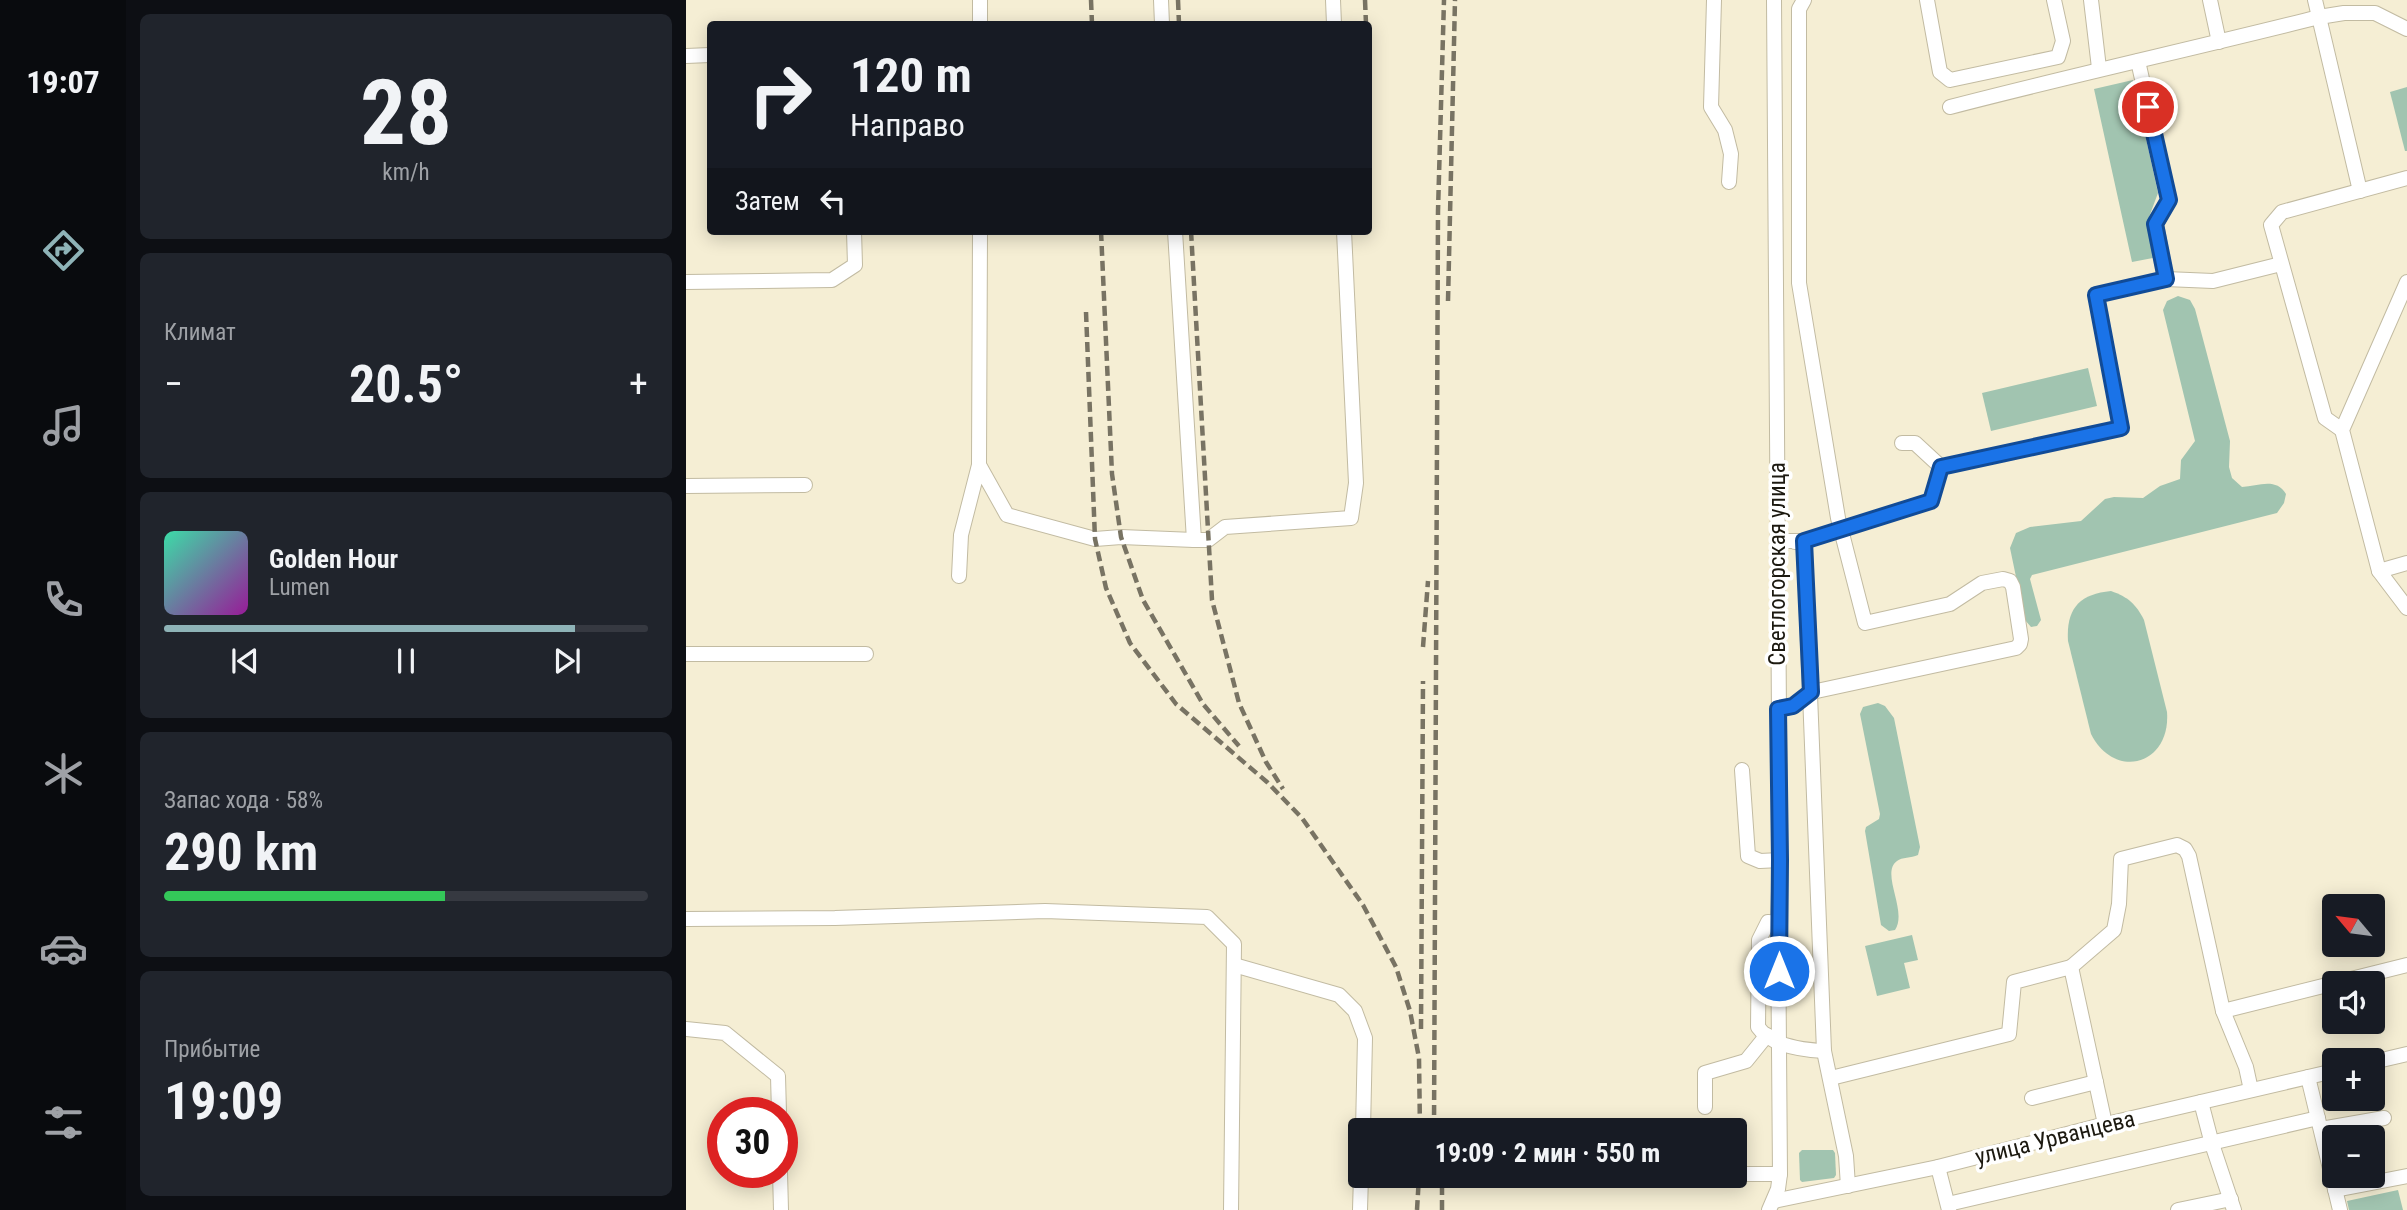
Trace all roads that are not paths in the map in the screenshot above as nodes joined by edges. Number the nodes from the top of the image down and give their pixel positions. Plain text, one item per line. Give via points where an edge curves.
1 (980, 0) edge
2 (1161, 0) edge
3 (1333, 0) edge
4 (1714, 0) edge
5 (1774, 0) edge
6 (1804, 0) edge
7 (1927, 0) edge
8 (2054, 0) edge
9 (2091, 0) edge
10 (2210, 0) edge
11 (2315, 0) edge
12 (2319, 17) junction
13 (980, 21) edge
14 (1163, 21) edge
15 (1334, 21) edge
16 (2407, 29) edge
17 (2219, 42) junction
18 (707, 55) edge
19 (686, 57) edge
20 (2138, 61) junction
21 (2099, 68) junction
22 (1950, 107) dead end
23 (2407, 178) edge
24 (1729, 182) dead end
25 (2360, 191) junction
26 (854, 235) edge
27 (980, 235) edge
28 (1175, 235) edge
29 (1344, 235) edge
30 (2281, 264) junction
31 (2166, 279) junction
32 (686, 282) edge
33 (2407, 282) edge
34 (1777, 283) junction
35 (1799, 283) junction
36 (2342, 430) junction
37 (1902, 443) dead end
38 (979, 466) junction
39 (1941, 467) junction
40 (805, 485) dead end
41 (686, 486) edge
42 (1841, 530) junction
43 (1194, 540) junction
44 (1777, 541) junction
45 (1804, 541) junction
46 (2407, 563) edge
47 (2379, 570) junction
48 (959, 576) dead end
49 (2407, 608) edge
50 (866, 653) dead end
51 (686, 654) edge
52 (1811, 692) junction
53 (1778, 709) junction
54 (1742, 770) dead end
55 (1780, 860) junction
56 (686, 919) edge
57 (1778, 923) junction
58 (1234, 965) junction
59 (2407, 965) edge
60 (2071, 967) junction
61 (2223, 1011) junction
62 (686, 1029) edge
63 (1773, 1039) junction
64 (1824, 1051) junction
65 (2407, 1054) edge
66 (2385, 1059) edge
67 (2322, 1074) edge
68 (2308, 1077) junction
69 (1831, 1078) junction
70 (2096, 1082) junction
71 (2251, 1090) junction
72 (779, 1097) edge
73 (2032, 1098) dead end
74 (2201, 1102) junction
75 (1705, 1107) dead end
76 (1363, 1118) edge
77 (2384, 1118) dead end
78 (2105, 1124) junction
79 (2319, 1124) junction
80 (2211, 1144) junction
81 (1938, 1167) junction
82 (1747, 1174) edge
83 (1780, 1174) junction
84 (2407, 1176) edge
85 (1848, 1185) junction
86 (780, 1188) edge
87 (1361, 1188) edge
88 (2335, 1190) junction
89 (2232, 1204) edge
90 (1771, 1205) edge
91 (1949, 1207) edge
92 (781, 1210) edge
93 (1231, 1210) edge
94 (1360, 1210) edge
95 (2178, 1210) edge
96 (2340, 1210) edge

1 - 13 street
2 - 14 street
3 - 15 street
4 - 24 street via 1711,107 1725,130 1731,154
5 - 34 street, Светлогорская улица
6 - 35 street via 1799,9
7 - 8 street via 1940,72 1950,80 2058,57 2063,41
9 - 21 street
10 - 17 street
11 - 12 street
12 - 16 street via 2375,13
12 - 17 street
12 - 25 street
17 - 20 street
18 - 19 street
20 - 21 street
20 - 31 street via 2169,200 2155,224
21 - 22 street
23 - 25 street
25 - 30 street via 2282,212 2271,225
26 - 32 street via 855,265 832,280
27 - 38 street
28 - 43 street
29 - 43 street via 1356,483 1351,518 1225,527 1208,540
30 - 31 street via 2213,281
30 - 36 street via 2325,418
31 - 39 street via 2096,295 2121,428
33 - 36 street
34 - 35 street
34 - 44 street, Светлогорская улица
35 - 42 street
36 - 47 street
37 - 39 street via 1915,443
38 - 43 street via 1007,515 1095,539
38 - 48 street via 961,535
39 - 42 street via 1931,501
40 - 41 street
42 - 45 street
42 - 52 street via 1864,623 1950,604 1982,583 2003,579 2013,587 2021,639 2016,648
44 - 45 street
44 - 53 street, Светлогорская улица
45 - 52 street
46 - 47 street
47 - 49 street
50 - 51 street
52 - 53 street via 1793,706
52 - 64 street
53 - 55 street, Светлогорская улица
54 - 55 street via 1748,856
55 - 57 street, Светлогорская улица
56 - 58 street via 1045,911 1207,917 1234,944
57 - 63 street, Светлогорская улица
57 - 63 street via 1768,922 1759,940 1758,1027
58 - 76 street via 1339,995 1354,1011 1365,1038
58 - 93 street
59 - 61 street
60 - 61 street via 2114,930 2121,859 2177,845 2189,856
60 - 69 street via 2014,982 2009,1034
60 - 70 street
61 - 71 street
62 - 72 street via 725,1033 778,1076
63 - 64 street
63 - 75 street via 1746,1061 1705,1073
63 - 83 street, Светлогорская улица
64 - 69 street
65 - 66 street
67 - 68 street, улица Урванцева
68 - 71 street, улица Урванцева
68 - 79 street
69 - 85 street
70 - 73 street
70 - 78 street
71 - 74 street, улица Урванцева
74 - 78 street, улица Урванцева
74 - 80 street
77 - 79 street
78 - 81 street, улица Урванцева
79 - 80 street
79 - 88 street
80 - 89 street
80 - 91 street
81 - 85 street, улица Урванцева
81 - 91 street
82 - 83 street
83 - 90 street, Светлогорская улица
84 - 88 street
85 - 90 street, улица Урванцева
86 - 92 street
87 - 94 street
88 - 96 street
89 - 95 street

